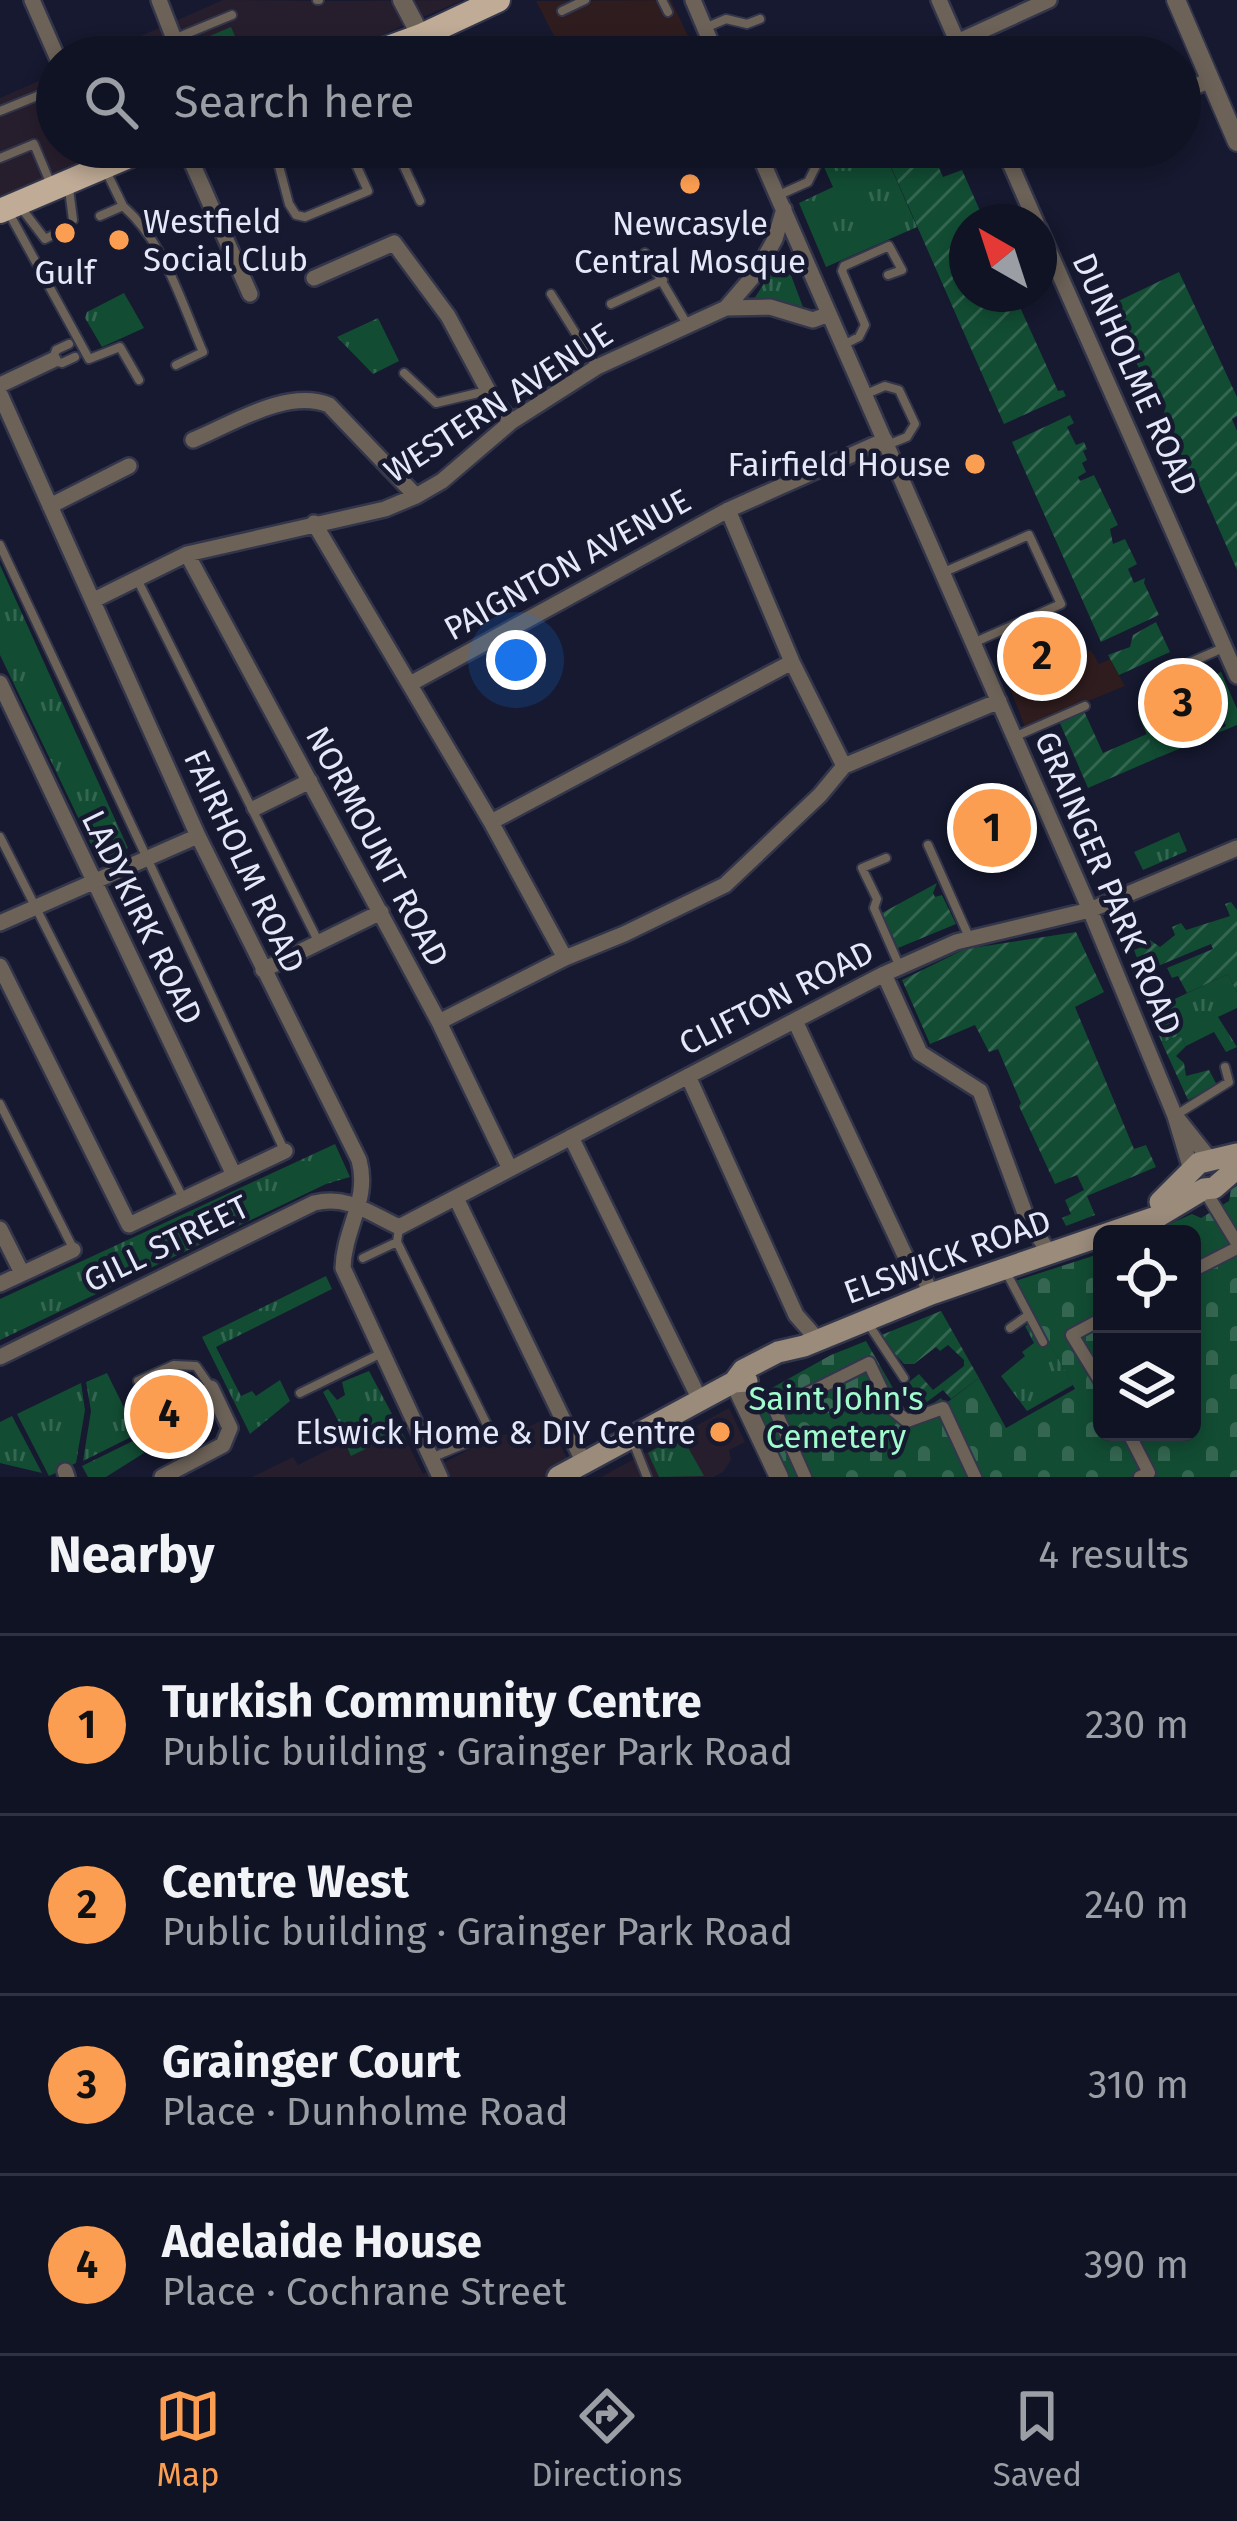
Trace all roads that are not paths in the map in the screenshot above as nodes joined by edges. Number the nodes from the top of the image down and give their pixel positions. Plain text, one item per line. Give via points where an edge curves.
1 (32, 0) edge
2 (159, 0) edge
3 (402, 0) edge
4 (498, 0) edge
5 (585, 0) edge
6 (662, 0) edge
7 (693, 0) edge
8 (938, 0) edge
9 (1049, 0) edge
10 (1176, 0) edge
11 (562, 10) dead end
12 (668, 12) dead end
13 (232, 15) dead end
14 (760, 19) dead end
15 (704, 28) junction
16 (48, 36) edge
17 (175, 36) edge
18 (181, 36) edge
19 (421, 36) joint
20 (707, 36) edge
21 (954, 36) edge
22 (985, 36) edge
23 (1191, 36) edge
24 (1201, 59) edge
25 (1210, 80) junction
26 (1201, 84) edge
27 (36, 96) edge
28 (0, 111) edge
29 (1237, 142) edge
30 (36, 147) edge
31 (0, 158) edge
32 (49, 168) edge
33 (84, 168) edge
34 (105, 168) edge
35 (194, 168) edge
36 (280, 168) edge
37 (358, 168) edge
38 (405, 168) edge
39 (766, 168) edge
40 (815, 168) edge
41 (1013, 168) edge
42 (60, 185) junction
43 (420, 201) dead end
44 (781, 202) junction
45 (1029, 204) edge
46 (123, 206) junction
47 (8, 207) edge
48 (100, 216) dead end
49 (73, 220) dead end
50 (52, 235) dead end
51 (645, 253) dead end
52 (1057, 268) edge
53 (888, 275) dead end
54 (314, 278) dead end
55 (663, 280) junction
56 (250, 294) dead end
57 (551, 294) dead end
58 (610, 304) dead end
59 (726, 308) junction
60 (829, 314) junction
61 (688, 325) junction
62 (69, 344) dead end
63 (844, 345) junction
64 (75, 357) dead end
65 (53, 360) junction
66 (176, 364) dead end
67 (597, 368) junction
68 (404, 373) dead end
69 (139, 380) dead end
70 (0, 389) edge
71 (865, 394) junction
72 (491, 396) junction
73 (511, 422) junction
74 (193, 440) dead end
75 (886, 443) junction
76 (128, 466) dead end
77 (416, 496) junction
78 (50, 506) junction
79 (728, 510) junction
80 (314, 523) junction
81 (0, 545) edge
82 (187, 554) junction
83 (943, 573) junction
84 (137, 578) junction
85 (94, 600) junction
86 (974, 643) junction
87 (1224, 647) junction
88 (792, 662) junction
89 (1166, 673) dead end
90 (1237, 676) edge
91 (0, 683) edge
92 (410, 684) junction
93 (999, 701) junction
94 (1085, 706) dead end
95 (1014, 736) junction
96 (844, 766) junction
97 (310, 781) junction
98 (255, 808) junction
99 (491, 822) junction
100 (198, 836) junction
101 (0, 837) edge
102 (928, 845) dead end
103 (1237, 848) edge
104 (145, 857) junction
105 (886, 858) dead end
106 (92, 882) junction
107 (33, 907) junction
108 (1090, 910) junction
109 (381, 912) junction
110 (0, 923) edge
111 (970, 938) junction
112 (319, 943) junction
113 (565, 958) junction
114 (0, 966) edge
115 (263, 970) junction
116 (892, 970) junction
117 (795, 1021) junction
118 (439, 1022) junction
119 (1226, 1067) dead end
120 (688, 1076) junction
121 (0, 1103) edge
122 (1174, 1116) junction
123 (571, 1137) junction
124 (285, 1151) joint
125 (1237, 1154) edge
126 (510, 1169) junction
127 (1213, 1174) edge
128 (234, 1175) junction
129 (456, 1198) junction
130 (184, 1201) junction
131 (361, 1206) junction
132 (0, 1229) edge
133 (398, 1234) junction
134 (1045, 1245) junction
135 (1237, 1245) edge
136 (74, 1250) joint
137 (363, 1258) dead end
138 (1201, 1266) edge
139 (1005, 1270) junction
140 (22, 1273) junction
141 (0, 1284) edge
142 (928, 1287) junction
143 (1028, 1315) junction
144 (866, 1320) junction
145 (1093, 1324) edge
146 (1010, 1328) dead end
147 (811, 1338) junction
148 (1043, 1342) dead end
149 (380, 1354) junction
150 (0, 1357) edge
151 (1093, 1369) edge
152 (904, 1378) dead end
153 (138, 1382) dead end
154 (734, 1382) junction
155 (211, 1388) joint
156 (300, 1393) dead end
157 (698, 1395) junction
158 (631, 1438) junction
159 (1132, 1441) edge
160 (581, 1457) junction
161 (431, 1458) junction
162 (438, 1476) edge
163 (1147, 1476) edge
164 (161, 1477) edge
165 (558, 1477) edge
166 (646, 1477) edge
167 (779, 1477) edge
168 (805, 1477) edge
169 (975, 1477) edge

1 - 16 street
2 - 17 street
3 - 19 street
4 - 19 main road
5 - 11 lane
6 - 12 lane
7 - 15 street
8 - 21 street
9 - 22 street
10 - 23 street
13 - 18 lane
14 - 15 lane
15 - 20 street
24 - 25 street
25 - 26 street
25 - 29 street
27 - 28 lane
30 - 31 lane
32 - 42 lane
33 - 42 main road
34 - 46 lane
35 - 56 street
36 - 37 lane via 289,204 305,217 368,191
38 - 43 lane
39 - 44 street, GRAINGER PARK ROAD
40 - 44 lane
41 - 45 street, DUNHOLME ROAD
42 - 47 main road
42 - 49 lane
44 - 59 street, WESTERN AVENUE via 775,238
44 - 60 street, GRAINGER PARK ROAD
46 - 48 lane
46 - 66 lane via 159,251 203,352
47 - 50 lane via 45,239
47 - 69 lane via 89,359 120,347
51 - 55 lane
52 - 87 street, DUNHOLME ROAD
53 - 63 lane via 902,270 889,246 844,266 865,325
54 - 72 street via 394,243 448,316
55 - 58 lane
55 - 61 lane
57 - 67 lane
59 - 60 street, WESTERN AVENUE via 770,307 813,320
59 - 61 street, WESTERN AVENUE
60 - 63 street, GRAINGER PARK ROAD
61 - 67 street, WESTERN AVENUE
62 - 65 lane
63 - 71 street, GRAINGER PARK ROAD
64 - 65 lane
65 - 70 street
67 - 73 street, WESTERN AVENUE
68 - 72 lane via 436,403
70 - 78 street, FAIRHOLM ROAD
71 - 75 street, GRAINGER PARK ROAD
71 - 75 lane via 899,390 914,424 907,437
72 - 73 street
73 - 77 street, WESTERN AVENUE
74 - 77 street via 315,393
75 - 79 street, PAIGNTON AVENUE
75 - 83 street, GRAINGER PARK ROAD
76 - 78 street
77 - 80 street, WESTERN AVENUE
78 - 85 street, FAIRHOLM ROAD
79 - 88 street
79 - 92 street, PAIGNTON AVENUE
80 - 82 street, WESTERN AVENUE
80 - 92 street
81 - 104 lane
82 - 84 street, WESTERN AVENUE
82 - 97 street, NORMOUNT ROAD
83 - 86 street, GRAINGER PARK ROAD
83 - 86 lane via 1029,535 1060,604
84 - 85 street, WESTERN AVENUE
84 - 98 lane
85 - 100 street, FAIRHOLM ROAD
86 - 93 street, GRAINGER PARK ROAD
87 - 89 lane
87 - 90 street, DUNHOLME ROAD
88 - 96 street
88 - 99 street
91 - 106 street, LADYKIRK ROAD
92 - 99 street
93 - 95 street, GRAINGER PARK ROAD
93 - 96 street
94 - 95 lane
95 - 108 street, GRAINGER PARK ROAD
96 - 113 street via 725,885
97 - 98 street
97 - 109 street, NORMOUNT ROAD
98 - 112 lane
99 - 113 street
100 - 104 street
100 - 115 street, FAIRHOLM ROAD
101 - 107 lane
102 - 111 lane
103 - 108 street, CLIFTON ROAD
104 - 106 street
104 - 124 lane
105 - 116 lane via 862,868
106 - 107 street
106 - 128 street, LADYKIRK ROAD
107 - 110 street
107 - 130 lane
108 - 111 street, CLIFTON ROAD
108 - 122 street, GRAINGER PARK ROAD
109 - 112 street
109 - 118 street, NORMOUNT ROAD
111 - 116 street, CLIFTON ROAD
112 - 115 street
113 - 118 street
114 - 130 street via 129,1225
115 - 131 street, FAIRHOLM ROAD via 359,1160
116 - 117 street, CLIFTON ROAD
116 - 134 street via 920,1052 980,1091 1026,1216
117 - 120 street, CLIFTON ROAD
117 - 142 street via 909,1264
118 - 126 street, NORMOUNT ROAD
119 - 122 lane via 1229,1082
120 - 123 street, CLIFTON ROAD
120 - 147 street
121 - 136 lane
122 - 127 street, GRAINGER PARK ROAD
123 - 126 street, CLIFTON ROAD
123 - 157 street
124 - 128 street
125 - 127 main road, ELSWICK ROAD
126 - 129 street, CLIFTON ROAD
127 - 134 main road, ELSWICK ROAD via 1159,1216
127 - 135 street
128 - 130 street
129 - 133 street, CLIFTON ROAD
129 - 160 street
131 - 133 street
131 - 149 street via 344,1245 344,1268
131 - 150 street, GILL STREET via 314,1203
132 - 140 street
133 - 137 lane
133 - 161 lane via 491,1432
134 - 139 main road, ELSWICK ROAD
135 - 138 street
136 - 140 street
139 - 142 main road, ELSWICK ROAD
139 - 143 lane
140 - 141 street
142 - 144 main road, ELSWICK ROAD
143 - 146 lane
143 - 148 lane
144 - 147 main road, ELSWICK ROAD
144 - 152 lane
145 - 151 street via 1072,1335
147 - 154 main road, ELSWICK ROAD via 774,1368
149 - 156 lane
149 - 161 street
153 - 155 lane via 184,1362
154 - 157 main road, ELSWICK ROAD
154 - 167 street
155 - 164 street via 230,1428 223,1445
157 - 158 main road, ELSWICK ROAD
158 - 160 main road, ELSWICK ROAD
158 - 166 lane
159 - 163 street
160 - 165 main road, ELSWICK ROAD
161 - 162 street
168 - 169 street via 775,1410 868,1364 890,1407 907,1421 943,1408

